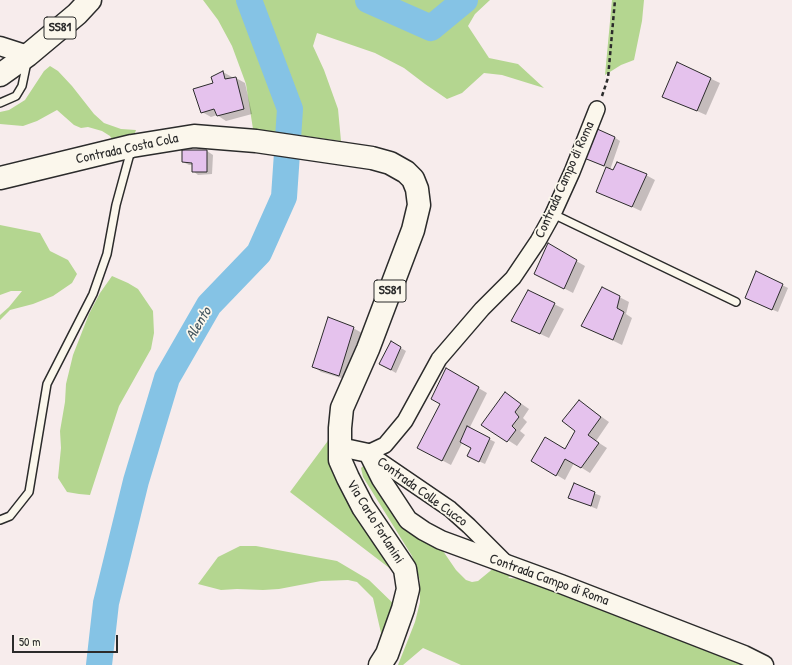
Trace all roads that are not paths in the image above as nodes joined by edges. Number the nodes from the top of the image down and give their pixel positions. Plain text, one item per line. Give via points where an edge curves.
1 (90, 0) edge
2 (0, 46) edge
3 (28, 55) junction
4 (0, 75) edge
5 (0, 103) edge
6 (597, 109) road end
7 (132, 146) junction
8 (0, 178) edge
9 (553, 214) junction
10 (736, 302) dead end
11 (340, 447) junction
12 (368, 453) junction
13 (0, 520) edge
14 (508, 565) junction
15 (380, 665) edge
16 (764, 665) edge

1 - 3 main road, SS81
2 - 3 street
3 - 4 main road, SS81
3 - 5 lane via 22,86 16,96
6 - 9 street, Contrada Campo di Roma
7 - 8 main road, Contrada Costa Cola / SS81
7 - 11 main road, Contrada Costa Cola / SS81 via 194,136 256,141 372,158 390,163 413,179 419,205 413,230 368,349 342,408
7 - 13 lane via 116,205 107,254 93,294 47,384 29,492 10,516
9 - 10 lane
9 - 12 street, Contrada Campo di Roma via 513,278 439,359 405,420 385,446
11 - 12 street
11 - 15 main road, Via Carlo Forlanini / SS81 via 340,460 348,478 406,576 408,589 403,609 387,654
12 - 14 street, Contrada Colle Cucco via 450,509
12 - 14 street, Contrada Campo di Roma via 381,479 408,520 441,540
14 - 16 street, Contrada Campo di Roma via 744,655

